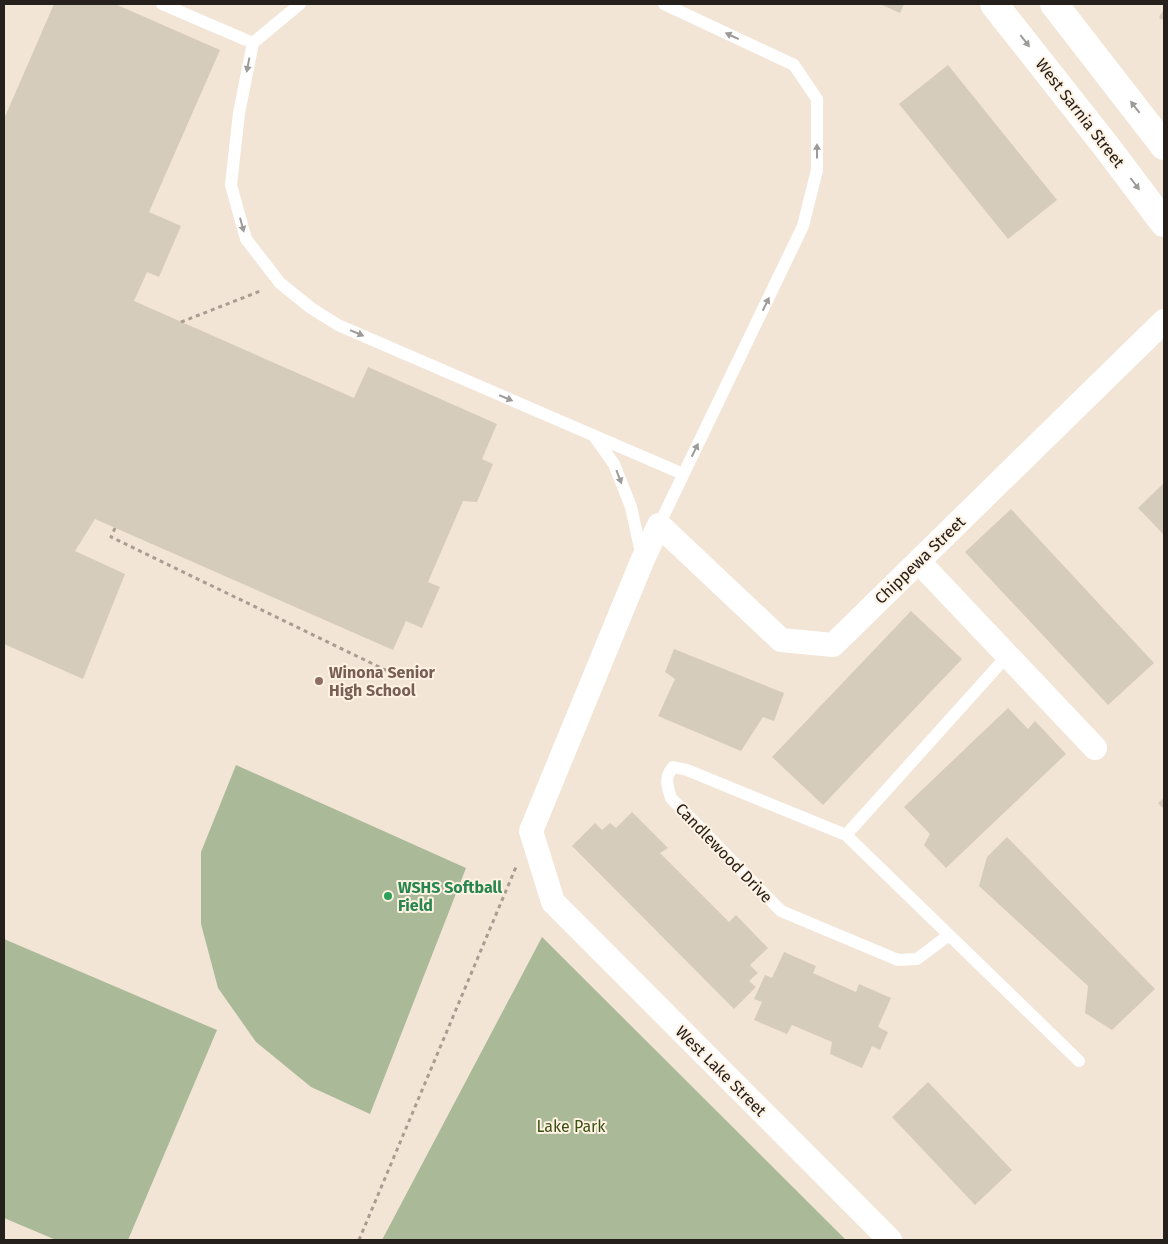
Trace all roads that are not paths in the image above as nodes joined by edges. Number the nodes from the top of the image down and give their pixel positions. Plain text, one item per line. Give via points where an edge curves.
1 (162, 4) edge
2 (300, 4) edge
3 (664, 4) edge
4 (994, 4) edge
5 (1054, 4) edge
6 (252, 43) junction
7 (1164, 146) edge
8 (1164, 223) edge
9 (1164, 321) edge
10 (594, 436) junction
11 (683, 474) junction
12 (659, 525) junction
13 (642, 559) junction
14 (919, 562) junction
15 (1008, 656) junction
16 (1095, 748) dead end
17 (846, 835) junction
18 (949, 935) junction
19 (1079, 1062) dead end
20 (890, 1240) edge

1 - 6 lane
2 - 6 lane
11 -> 3 lane via 803,226 817,170 818,99 794,64
4 -> 8 street, West Sarnia Street
7 -> 5 street
6 -> 10 lane via 239,113 231,185 246,239 280,283 338,325
9 - 14 street, Chippewa Street
10 - 11 lane
10 -> 13 lane via 614,464 631,508
11 - 12 lane
12 - 13 street
12 - 14 street, Chippewa Street via 781,640 833,645
13 - 20 street, West Lake Street via 532,831 553,902
14 - 15 street
15 - 16 street
15 - 17 lane
17 - 18 lane, Candlewood Drive
17 - 18 lane, Candlewood Drive via 687,770 673,766 667,774 671,798 781,911 898,960 917,959
18 - 19 lane, Candlewood Drive

